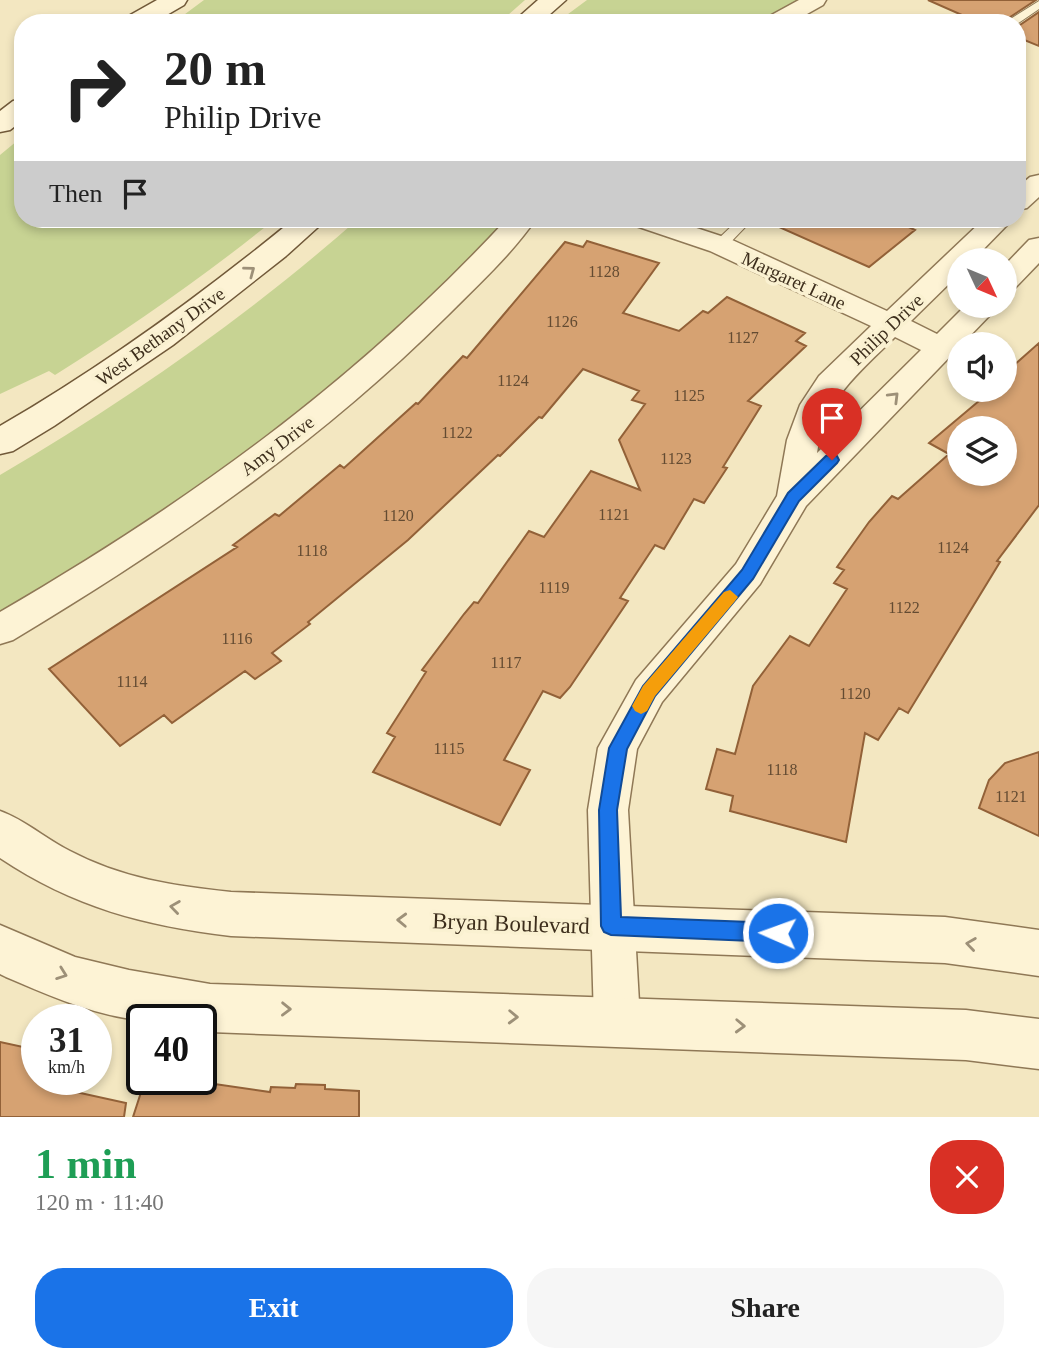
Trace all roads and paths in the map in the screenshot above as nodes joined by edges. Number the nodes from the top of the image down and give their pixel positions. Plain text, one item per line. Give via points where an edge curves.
1 (176, 0) edge
2 (554, 0) edge
3 (815, 0) edge
4 (1039, 4) edge
5 (150, 14) edge
6 (536, 14) edge
7 (790, 14) edge
8 (1024, 14) edge
9 (301, 228) edge
10 (514, 228) edge
11 (670, 228) edge
12 (737, 228) edge
13 (990, 228) edge
14 (720, 245) junction
15 (1039, 246) edge
16 (1017, 269) edge
17 (971, 318) edge
18 (891, 324) junction
19 (943, 348) junction
20 (117, 370) junction
21 (0, 412) edge
22 (0, 442) edge
23 (794, 497) junction
24 (0, 630) edge
25 (0, 831) edge
26 (611, 926) junction
27 (0, 948) edge
28 (1039, 954) edge
29 (617, 1020) junction
30 (1039, 1044) edge

1 - 5 street
2 - 6 street
3 - 7 street
4 - 8 lane
20 -> 9 street, West Bethany Drive
10 - 24 street, Amy Drive via 419,328 301,428 167,525
11 - 14 street, Margaret Lane
12 - 14 lane
13 - 18 street, Philip Drive
14 - 18 street, Margaret Lane
15 - 16 street
17 - 19 street, Philip Drive
18 - 19 street, Margaret Lane
18 - 23 street, Philip Drive via 830,383 811,413
23 -> 19 street, Philip Drive
20 - 21 street
20 - 22 street, West Bethany Drive
23 - 26 street, Philip Drive via 748,574 649,691 618,748 608,810
26 -> 25 street, Bryan Boulevard via 231,914 155,904 75,877
28 -> 26 street, Bryan Boulevard via 945,940
26 - 29 street, Philip Drive
27 -> 29 street via 115,993 210,1008
29 -> 30 street via 966,1035

